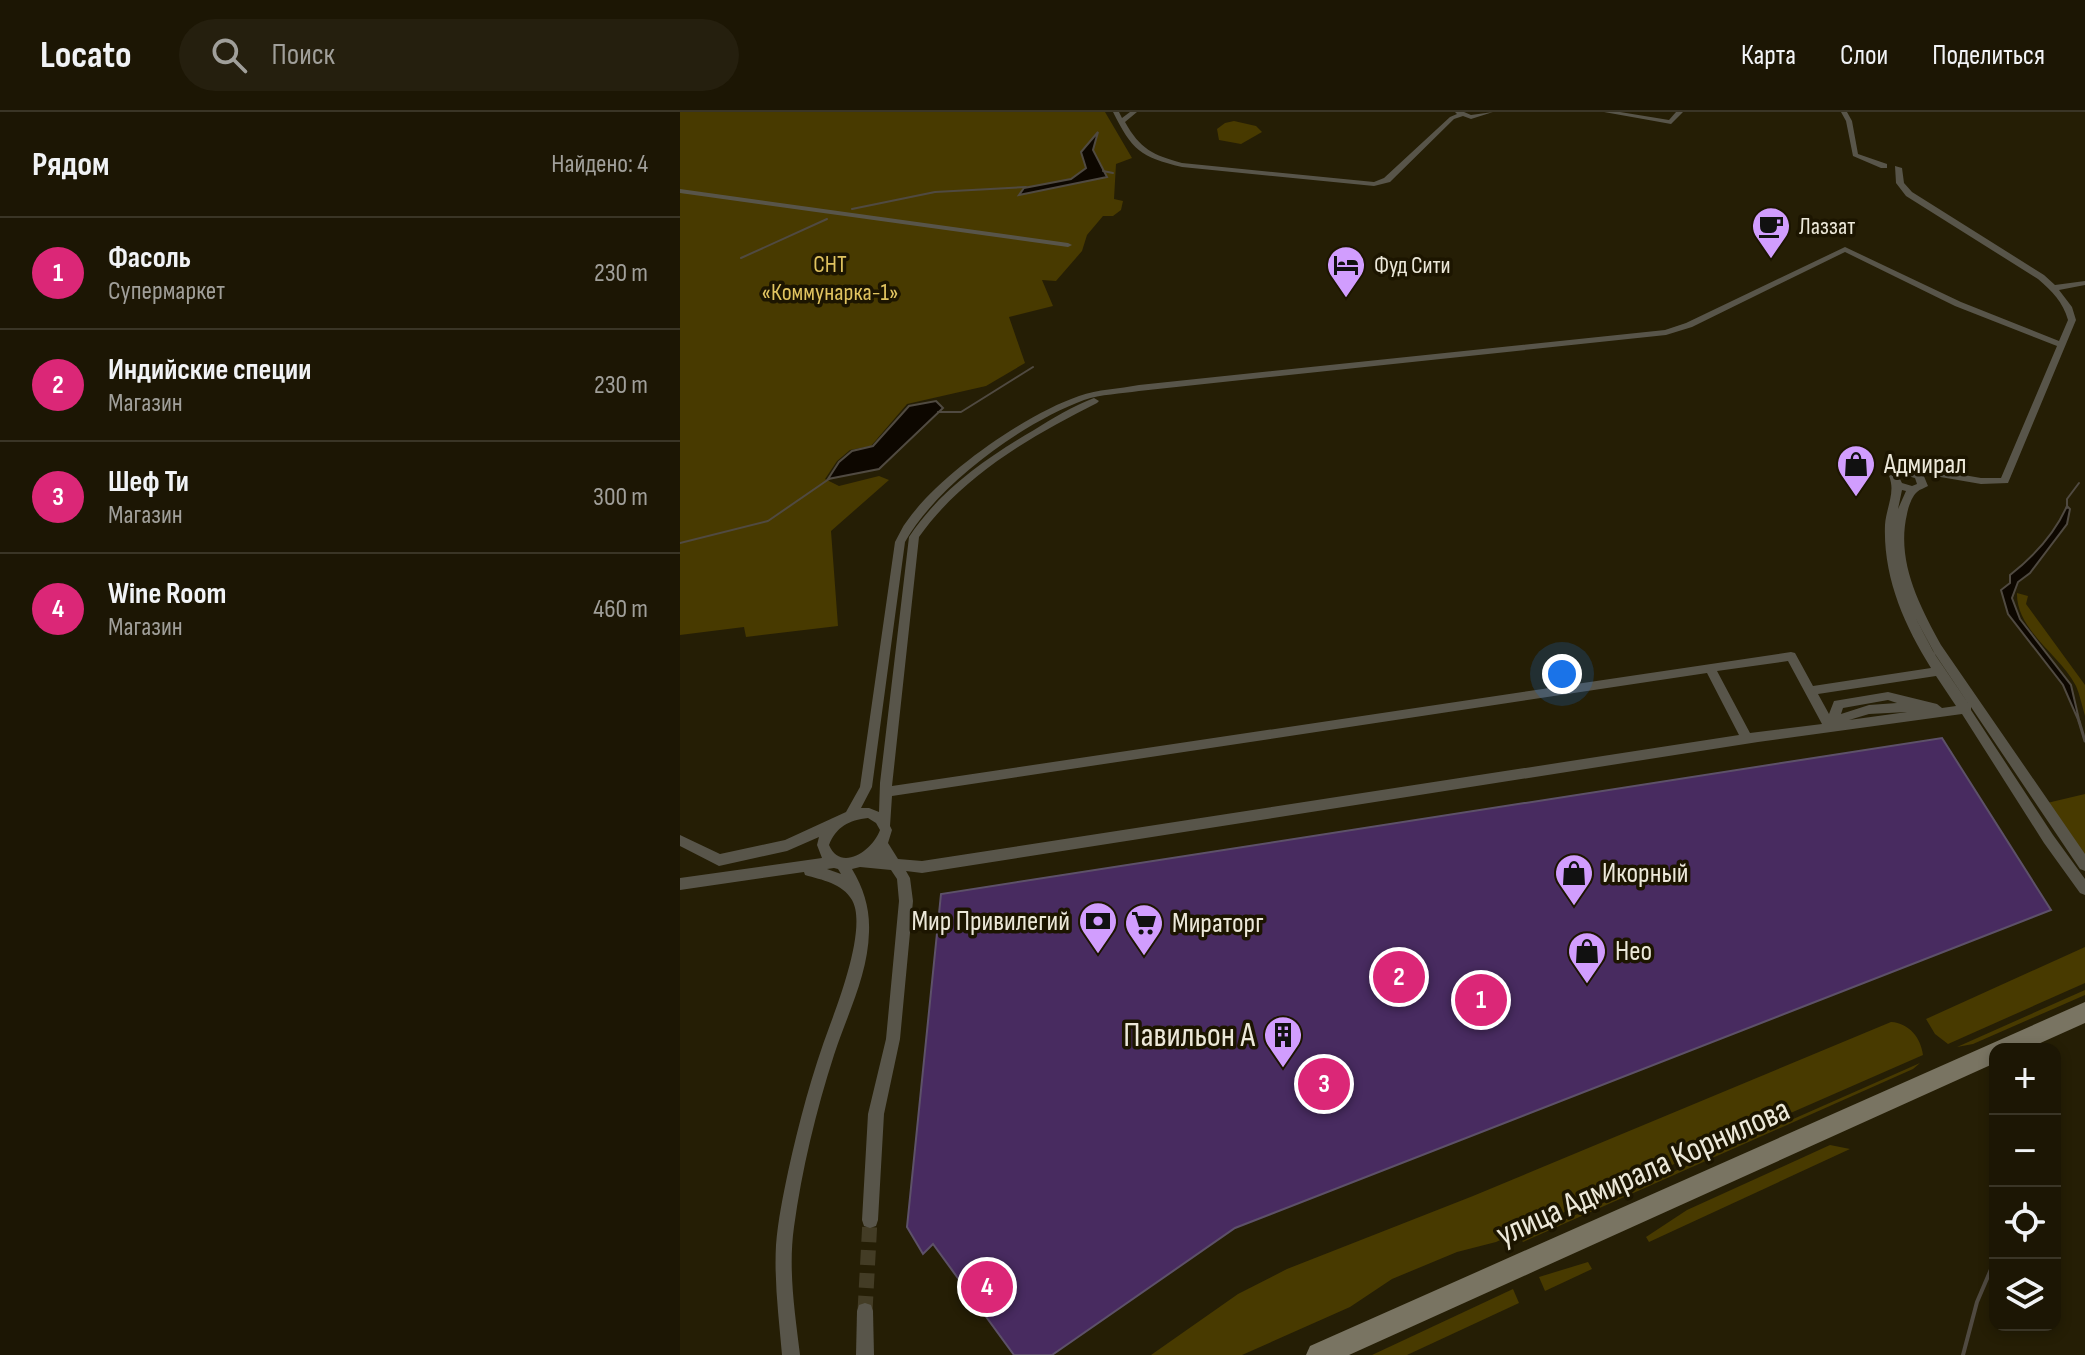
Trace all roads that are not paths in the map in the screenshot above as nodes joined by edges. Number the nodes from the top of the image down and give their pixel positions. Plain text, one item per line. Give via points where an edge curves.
1 (1490, 112) edge
2 (1607, 112) edge
3 (1680, 112) edge
4 (1844, 112) edge
5 (1459, 113) edge
6 (1132, 114) edge
7 (1118, 116) edge
8 (1884, 166) dead end
9 (1898, 168) dead end
10 (680, 191) edge
11 (1068, 245) dead end
12 (2085, 283) edge
13 (2054, 288) junction
14 (2061, 345) junction
15 (1108, 394) junction
16 (1903, 471) junction
17 (1954, 478) junction
18 (1898, 485) junction
19 (1917, 488) junction
20 (1710, 668) junction
21 (1938, 671) junction
22 (1810, 691) junction
23 (1966, 709) junction
24 (1947, 712) junction
25 (1830, 727) junction
26 (1747, 739) junction
27 (886, 792) junction
28 (851, 815) junction
29 (885, 824) junction
30 (834, 825) junction
31 (680, 840) edge
32 (882, 844) junction
33 (860, 861) junction
34 (838, 863) junction
35 (2085, 865) edge
36 (897, 867) junction
37 (783, 870) junction
38 (680, 884) edge
39 (2085, 889) edge
40 (864, 910) junction
41 (2085, 1012) edge
42 (2015, 1043) edge
43 (1989, 1055) edge
44 (870, 1220) tunnel mouth
45 (865, 1311) tunnel mouth
46 (791, 1355) edge
47 (865, 1355) edge
48 (1319, 1355) edge

1 - 5 street via 1477,117
2 - 3 street via 1671,122
4 - 8 street via 1855,155
5 - 7 street via 1387,180 1374,184 1179,165 1142,153
6 - 7 street
9 - 13 street via 1900,183 1909,194
10 - 11 street
12 - 13 street
13 - 14 street via 2071,310
14 - 15 street via 1958,304 1845,249 1666,332
14 - 17 street via 2005,481
15 - 27 street via 998,458 955,490 919,528 904,609
15 - 28 street via 1068,403 1023,429 947,484 907,525 900,542 866,787
16 - 17 street
16 - 18 street via 1894,476
16 - 19 street via 1919,476
17 - 19 street
18 - 19 street
18 - 21 street via 1889,533 1894,574 1906,612
19 - 35 street via 1903,503 1898,534 1903,574 1917,612
20 - 22 street via 1791,656
20 - 26 street
20 - 27 street
21 - 22 street via 1903,676 1885,691 1844,698
21 - 23 street
22 - 25 street
23 - 24 street
23 - 39 street
24 - 25 street via 1854,731
24 - 25 street via 1891,701 1841,709
25 - 26 street
26 - 36 street
27 - 29 street
28 - 29 street via 869,813
28 - 30 street
29 - 32 street
30 - 31 street via 787,845 719,860
30 - 34 street via 823,845
32 - 33 street
32 - 36 street
33 - 34 street
33 - 36 street
34 - 37 street
34 - 40 street via 851,876
36 - 44 street via 906,901 893,1039 876,1114
37 - 38 street
37 - 40 street via 828,872 850,888
40 - 46 street via 853,985 827,1052 786,1230
41 - 42 main road
43 - 48 main road, улица Адмирала Корнилова
45 - 47 street

